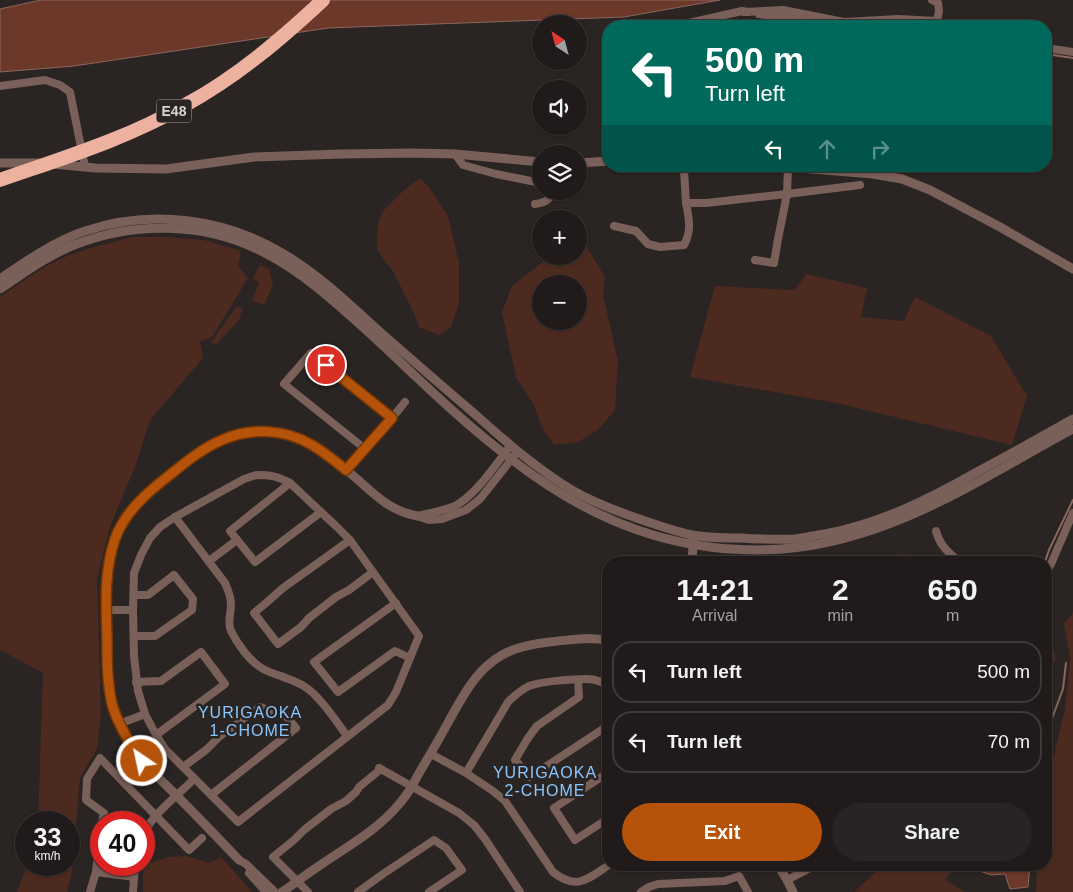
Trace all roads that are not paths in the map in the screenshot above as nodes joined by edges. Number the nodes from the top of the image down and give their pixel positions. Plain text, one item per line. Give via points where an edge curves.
1 (323, 0) edge
2 (932, 0) edge
3 (744, 12) junction
4 (702, 20) edge
5 (797, 20) edge
6 (834, 20) edge
7 (937, 20) edge
8 (1052, 49) edge
9 (1073, 52) edge
10 (0, 86) edge
11 (455, 154) junction
12 (532, 161) edge
13 (602, 162) edge
14 (0, 163) edge
15 (587, 163) edge
16 (85, 167) junction
17 (684, 172) edge
18 (788, 172) edge
19 (848, 172) edge
20 (0, 180) edge
21 (532, 181) edge
22 (860, 185) dead end
23 (787, 194) junction
24 (547, 200) edge
25 (686, 202) junction
26 (534, 204) dead end
27 (614, 226) dead end
28 (755, 260) dead end
29 (1073, 269) edge
30 (0, 279) edge
31 (0, 289) edge
32 (405, 402) dead end
33 (392, 418) junction
34 (1073, 419) edge
35 (1073, 429) edge
36 (364, 448) junction
37 (514, 448) junction
38 (507, 456) junction
39 (346, 470) junction
40 (290, 483) junction
41 (321, 512) junction
42 (1073, 513) edge
43 (417, 516) joint
44 (175, 518) junction
45 (936, 531) dead end
46 (694, 535) junction
47 (237, 540) junction
48 (350, 540) junction
49 (693, 545) junction
50 (692, 556) edge
51 (952, 556) edge
52 (209, 561) junction
53 (1052, 562) edge
54 (373, 572) junction
55 (134, 595) junction
56 (396, 603) junction
57 (106, 610) junction
58 (133, 610) junction
59 (134, 636) junction
60 (602, 640) edge
61 (410, 658) junction
62 (578, 680) junction
63 (136, 682) junction
64 (602, 682) edge
65 (145, 714) junction
66 (120, 724) junction
67 (602, 730) edge
68 (156, 735) junction
69 (347, 736) junction
70 (431, 754) junction
71 (183, 767) junction
72 (466, 774) junction
73 (602, 777) edge
74 (194, 779) junction
75 (412, 786) junction
76 (210, 794) junction
77 (177, 796) junction
78 (101, 811) edge
79 (151, 811) edge
80 (156, 816) joint
81 (602, 823) edge
82 (202, 838) dead end
83 (235, 856) junction
84 (602, 870) edge
85 (782, 871) edge
86 (805, 871) edge
87 (95, 876) edge
88 (126, 876) edge
89 (134, 877) joint
90 (788, 880) junction
91 (297, 881) junction
92 (90, 892) edge
93 (132, 892) edge
94 (266, 892) edge
95 (275, 892) edge
96 (282, 892) edge
97 (308, 892) edge
98 (358, 892) edge
99 (429, 892) edge
100 (520, 892) edge
101 (641, 892) edge
102 (748, 892) edge
103 (793, 892) edge

1 - 20 highway, E48, bridge via 257,58 187,104 140,128
2 - 7 street via 938,3
3 - 4 street
3 - 5 street
3 - 6 street via 784,10
8 - 9 street
10 - 16 street via 45,80 70,92
11 - 12 street
11 - 16 street via 254,157 166,169
11 - 21 street via 463,165
13 - 15 street
14 - 16 street
17 - 25 street
18 - 23 street
19 - 29 street via 902,179 930,190
22 - 23 street
23 - 25 street via 706,203
23 - 28 street via 774,263
24 - 26 street
25 - 27 street via 690,225 684,245 660,247 648,244 636,230
30 - 37 street via 42,251 82,232 108,225 179,219 238,232 286,255 322,281
31 - 38 street via 52,256 103,236 138,229 181,228 235,240 263,252 312,284
32 - 33 street
33 - 36 street
33 - 36 street via 311,353 284,384
34 - 46 street via 911,507 860,525 796,539
35 - 49 street via 924,510 879,529 820,544 784,548 749,550
36 - 39 street
37 - 38 street
37 - 46 street via 575,492 632,517
38 - 43 street via 480,499 466,510 442,519 429,520
38 - 49 street via 566,497 599,514 631,528
39 - 43 street via 378,498 406,514
39 - 57 street via 313,445 278,432 242,433 206,448 148,492 123,523 110,557
40 - 41 street
40 - 44 street via 269,475 256,475
40 - 47 street via 230,531
41 - 47 street via 255,562
41 - 48 street
42 - 53 street
44 - 52 street
44 - 55 street via 150,538 134,573
45 - 51 street
46 - 49 street
47 - 52 street
48 - 54 street
48 - 54 street via 254,613 278,644 329,602
49 - 50 street
52 - 69 street via 230,593 230,629 236,640 259,666 308,688
54 - 56 street
55 - 58 street
55 - 59 street via 148,595 174,575 193,599 192,610 155,636
56 - 61 street via 419,636
56 - 61 street via 314,662 338,692 395,651
57 - 58 street
57 - 66 street via 107,678 112,705
58 - 59 street
59 - 63 street
60 - 70 street via 589,638 518,647 501,656 472,681
61 - 69 street via 388,705
62 - 64 street
62 - 67 street via 579,697 537,726 515,760 530,778
62 - 72 street via 529,686 518,693 508,702
63 - 65 street
63 - 68 street via 161,682 201,652 225,684
65 - 66 street
65 - 68 street
66 - 77 street via 142,761
68 - 71 street
69 - 76 street via 238,822
70 - 72 street
70 - 75 street
71 - 74 street
71 - 76 street via 260,708 286,716 296,728
72 - 84 street via 504,801 561,879 570,882 587,880
73 - 81 street via 554,808 575,840
74 - 76 street
74 - 77 street
75 - 91 street via 396,808 375,828
75 - 91 street via 380,768 346,801 317,819 273,856
75 - 100 street via 474,825
77 - 80 street
77 - 83 street
78 - 79 street via 86,800 87,779 100,758
80 - 82 street via 190,850
83 - 94 street
83 - 95 street
85 - 90 street
86 - 90 street
87 - 92 street
88 - 89 street
89 - 93 street
90 - 103 street
91 - 96 street
91 - 97 street
98 - 99 street via 434,840 446,848 462,870
101 - 102 street via 658,884 725,881 739,876

